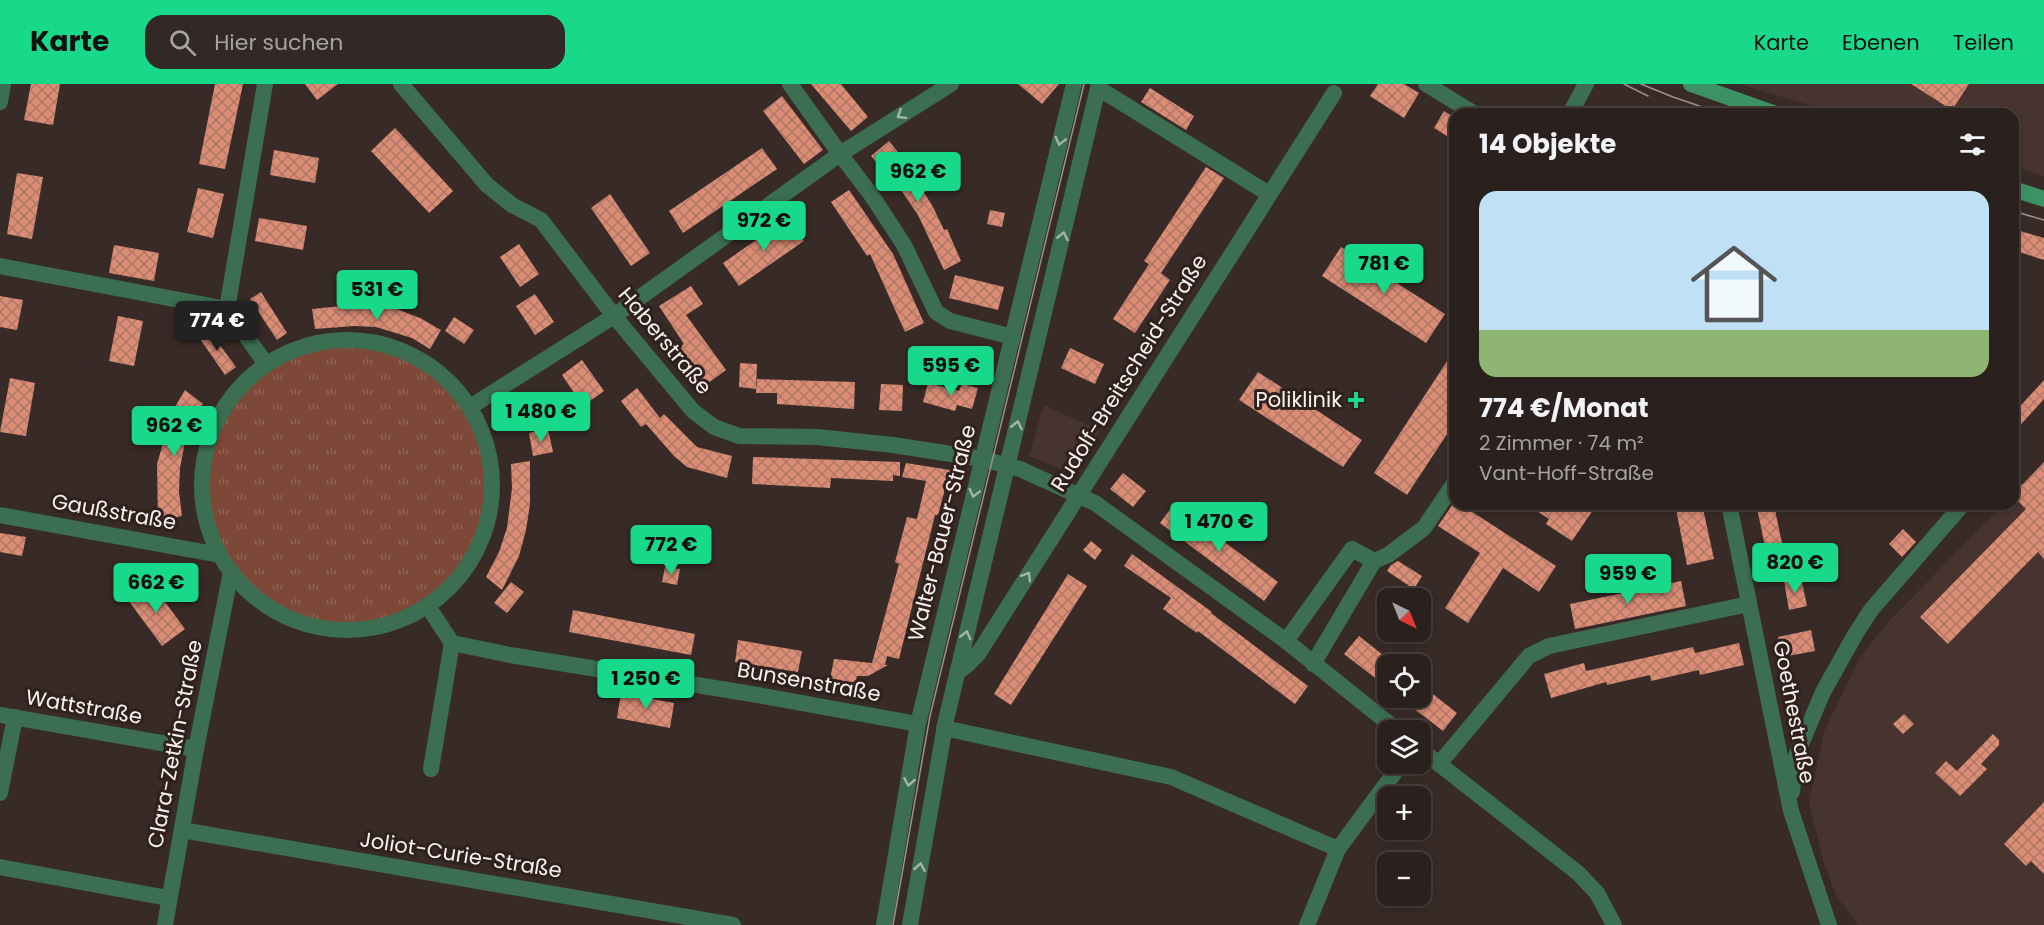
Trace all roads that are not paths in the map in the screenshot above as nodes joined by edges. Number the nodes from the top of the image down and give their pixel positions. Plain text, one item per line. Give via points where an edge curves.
1 (3, 84) edge
2 (265, 84) edge
3 (401, 84) edge
4 (790, 84) edge
5 (951, 84) edge
6 (1074, 84) edge
7 (1426, 84) edge
8 (1586, 84) edge
9 (1691, 84) edge
10 (1098, 86) edge
11 (1334, 93) dead end
12 (0, 102) edge
13 (1465, 108) edge
14 (1573, 108) edge
15 (1759, 108) edge
16 (840, 154) junction
17 (2019, 191) edge
18 (1269, 195) junction
19 (2044, 199) edge
20 (0, 266) edge
21 (227, 309) junction
22 (614, 316) junction
23 (1013, 337) junction
24 (266, 364) junction
25 (470, 406) junction
26 (983, 459) junction
27 (1008, 465) junction
28 (1449, 491) edge
29 (1078, 494) junction
30 (1731, 510) edge
31 (1958, 510) edge
32 (0, 515) edge
33 (220, 555) junction
34 (1374, 561) junction
35 (231, 572) junction
36 (1749, 604) junction
37 (427, 605) junction
38 (1286, 641) junction
39 (452, 643) junction
40 (1313, 664) junction
41 (957, 673) junction
42 (8, 716) edge
43 (1384, 720) edge
44 (918, 724) junction
45 (944, 728) junction
46 (196, 749) junction
47 (1431, 758) edge
48 (1439, 764) junction
49 (431, 769) dead end
50 (1394, 774) edge
51 (0, 793) edge
52 (1791, 811) junction
53 (182, 830) junction
54 (1338, 849) junction
55 (0, 867) edge
56 (168, 898) junction
57 (165, 925) edge
58 (734, 925) edge
59 (884, 925) edge
60 (910, 925) edge
61 (1307, 925) edge
62 (1614, 925) edge
63 (1829, 925) edge

1 - 12 street
2 - 21 street
3 - 22 street, Haberstraße via 487,185 512,205 541,220
4 - 16 street
5 -> 16 street
6 -> 23 street, Walter-Bauer-Straße
7 - 13 street
8 - 14 street
9 - 15 main road
10 - 18 street
27 -> 10 street
11 - 18 street, Rudolf-Breitscheid-Straße
16 - 22 street
16 - 23 street via 904,245 936,312 950,321
17 - 19 main road
18 - 29 street, Rudolf-Breitscheid-Straße
20 - 21 street
21 - 24 street
22 - 25 street
22 - 26 street, Haberstraße via 693,411 714,427 739,436 817,437
23 - 26 street, Walter-Bauer-Straße
24 - 25 street via 315,343 347,339 386,344 419,358 442,374
24 - 33 street via 226,404 204,459 202,488 208,525
25 - 37 street via 485,438 491,465 492,498 487,524 458,579
26 - 27 street, Haberstraße
26 -> 44 street, Walter-Bauer-Straße
27 - 29 street, Haberstraße
41 -> 27 street
28 - 34 street via 1424,528
29 - 38 street, Haberstraße
41 -> 29 street, Rudolf-Breitscheid-Straße via 978,654
30 - 36 street, Goethestraße
31 - 52 street via 1871,610 1823,692 1796,756
32 - 33 street, Gaußstraße
33 - 35 street
34 - 38 street via 1352,549
34 - 40 street
35 - 37 street via 268,606 285,616 324,628 363,629 398,621
35 - 46 street, Clara-Zetkin-Straße
36 - 48 street via 1549,646 1529,656
36 - 52 street, Goethestraße
37 - 39 street
38 - 40 street, Haberstraße
39 - 44 street, Bunsenstraße
39 - 49 street
40 - 43 street, Haberstraße
41 - 45 street
42 - 46 street, Wattstraße
42 - 51 street
44 -> 59 street, Walter-Bauer-Straße
45 - 54 street via 1171,777
60 -> 45 street
46 - 53 street, Clara-Zetkin-Straße
47 - 48 street
48 - 62 street via 1578,873 1598,892
50 - 54 street
52 - 63 street, Goethestraße
53 - 56 street, Clara-Zetkin-Straße
53 - 58 street, Joliot-Curie-Straße
54 - 61 street
55 - 56 street
56 - 57 street, Clara-Zetkin-Straße

